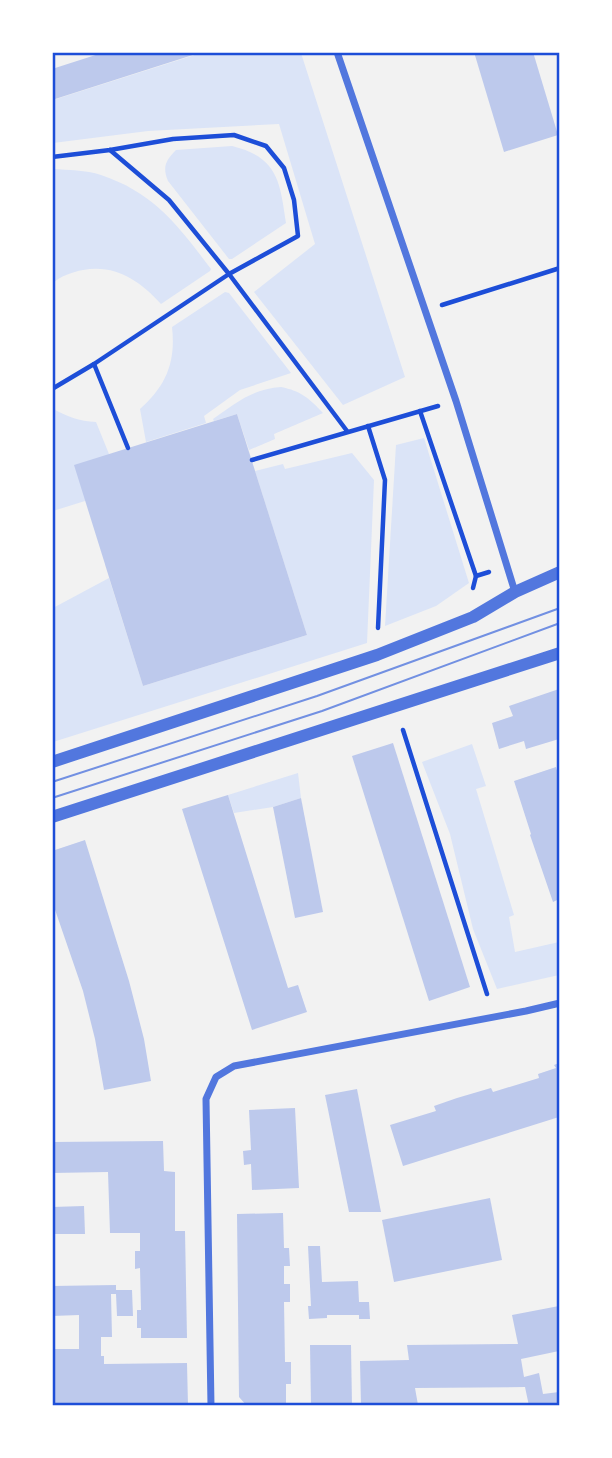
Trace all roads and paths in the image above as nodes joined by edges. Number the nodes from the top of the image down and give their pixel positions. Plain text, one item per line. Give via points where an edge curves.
1 (337, 52) edge
2 (110, 150) junction
3 (52, 157) edge
4 (559, 268) edge
5 (229, 274) junction
6 (425, 310) junction
7 (94, 364) junction
8 (52, 389) edge
9 (456, 401) junction
10 (420, 411) junction
11 (369, 426) junction
12 (348, 432) junction
13 (128, 448) dead end
14 (252, 460) dead end
15 (559, 572) edge
16 (476, 576) dead end
17 (515, 592) junction
18 (559, 653) edge
19 (377, 655) junction
20 (403, 730) dead end
21 (52, 762) edge
22 (52, 817) edge
23 (487, 994) dead end
24 (559, 1003) edge
25 (211, 1405) edge

1 - 6 street
2 - 3 path
2 - 5 path via 169,200
2 - 5 path via 234,135 266,146 285,168 298,236
4 - 6 path
5 - 7 path
5 - 12 path
6 - 9 street
7 - 8 path
7 - 13 path
9 - 10 path
9 - 17 street
10 - 11 path
10 - 16 path
11 - 12 path
11 - 19 path via 386,480
12 - 14 path
15 - 17 street
17 - 19 street via 473,617
18 - 22 street
19 - 21 street
20 - 23 path
24 - 25 street via 234,1066 216,1077 206,1099

